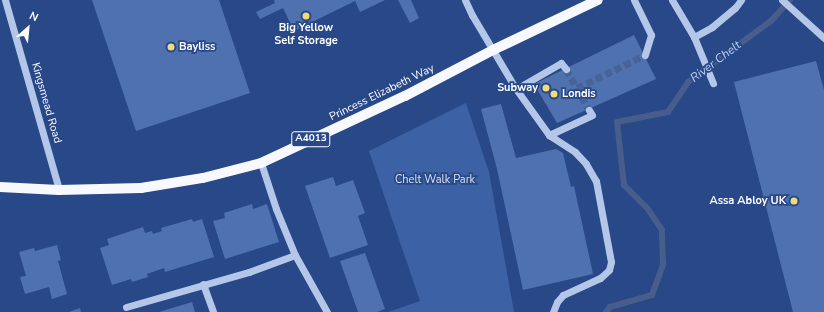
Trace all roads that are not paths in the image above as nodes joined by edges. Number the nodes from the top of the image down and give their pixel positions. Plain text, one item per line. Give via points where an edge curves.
1 (5, 0) edge
2 (465, 0) edge
3 (598, 0) edge
4 (634, 0) edge
5 (672, 0) edge
6 (742, 0) edge
7 (782, 0) edge
8 (694, 37) junction
9 (824, 38) edge
10 (493, 50) junction
11 (645, 55) dead end
12 (566, 68) dead end
13 (713, 83) dead end
14 (516, 89) junction
15 (589, 110) dead end
16 (549, 135) junction
17 (261, 163) junction
18 (0, 187) edge
19 (59, 190) junction
20 (295, 255) junction
21 (204, 284) junction
22 (126, 308) dead end
23 (213, 312) edge
24 (327, 312) edge
25 (553, 312) edge

1 - 19 street, Kingsmead Road
2 - 10 street
3 - 10 main road, Princess Elizabeth Way / A4013
4 - 11 street via 651,35
5 - 8 street
6 - 8 street via 712,27
7 - 9 street
8 - 13 street
10 - 14 street
10 - 17 main road, Princess Elizabeth Way / A4013 via 405,96
12 - 14 street via 561,63
14 - 16 street
15 - 16 street via 592,115
16 - 25 street via 576,152 596,181 611,262 608,270 600,278 563,295
17 - 19 main road, Princess Elizabeth Way / A4013 via 203,178 141,188
17 - 20 street
18 - 19 main road, Princess Elizabeth Way / A4013
20 - 21 street via 249,272
20 - 24 street
21 - 22 street
21 - 23 street

